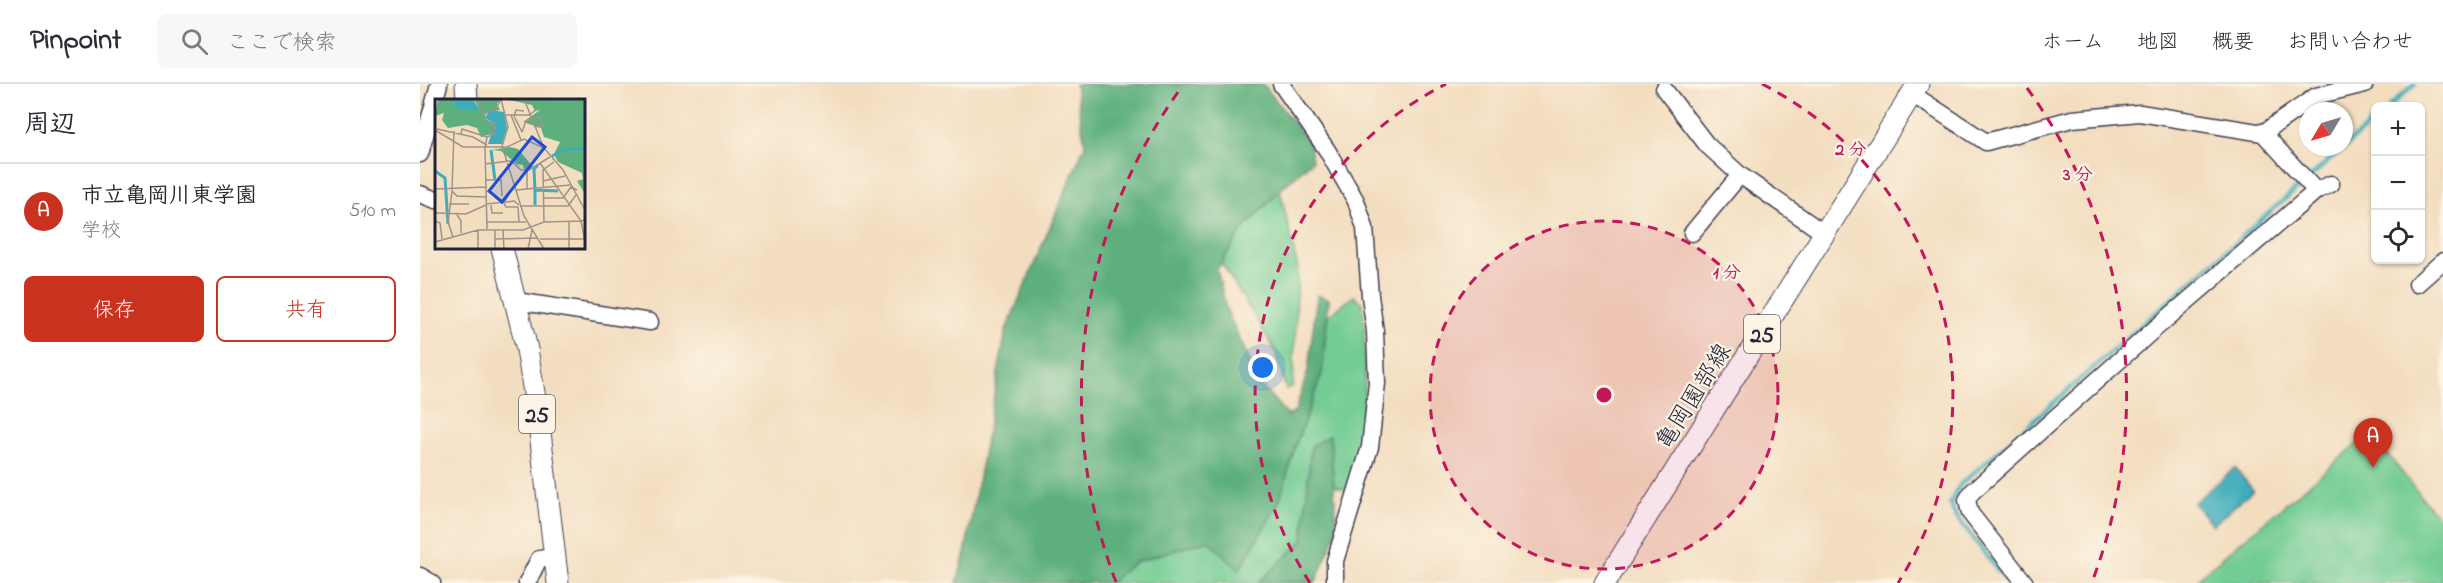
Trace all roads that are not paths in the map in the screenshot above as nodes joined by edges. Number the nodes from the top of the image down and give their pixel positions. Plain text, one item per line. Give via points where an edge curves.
1 (439, 84) edge
2 (466, 84) edge
3 (2365, 84) edge
4 (1283, 85) edge
5 (1664, 89) dead end
6 (1915, 89) edge
7 (467, 99) edge
8 (2263, 133) junction
9 (420, 154) edge
10 (1740, 175) junction
11 (2331, 184) dead end
12 (2316, 191) junction
13 (420, 194) edge
14 (435, 200) edge
15 (1692, 233) dead end
16 (1825, 234) junction
17 (502, 249) edge
18 (2443, 261) edge
19 (2417, 284) dead end
20 (516, 302) junction
21 (650, 322) dead end
22 (555, 556) junction
23 (420, 576) edge
24 (432, 583) edge
25 (527, 583) edge
26 (558, 583) edge
27 (1335, 583) edge
28 (1605, 583) edge
29 (2025, 583) edge

1 - 9 street
2 - 7 main road
3 - 8 street via 2316,96
4 - 27 street via 1327,150 1356,201 1365,228 1377,383 1370,447 1335,561
5 - 10 street via 1707,145
6 - 8 street via 1986,142 2072,119 2140,113
6 - 16 main road, 亀岡園部線 / 25
8 - 12 street
10 - 15 street
10 - 16 street
11 - 12 street
12 - 29 street via 1972,492 1967,500 1970,513
13 - 14 street
16 - 28 main road, 亀岡園部線 / 25
17 - 20 main road, 25
18 - 19 street
20 - 21 street
20 - 22 main road, 25 via 539,424
22 - 25 street via 539,559
22 - 26 main road, 25
23 - 24 street

